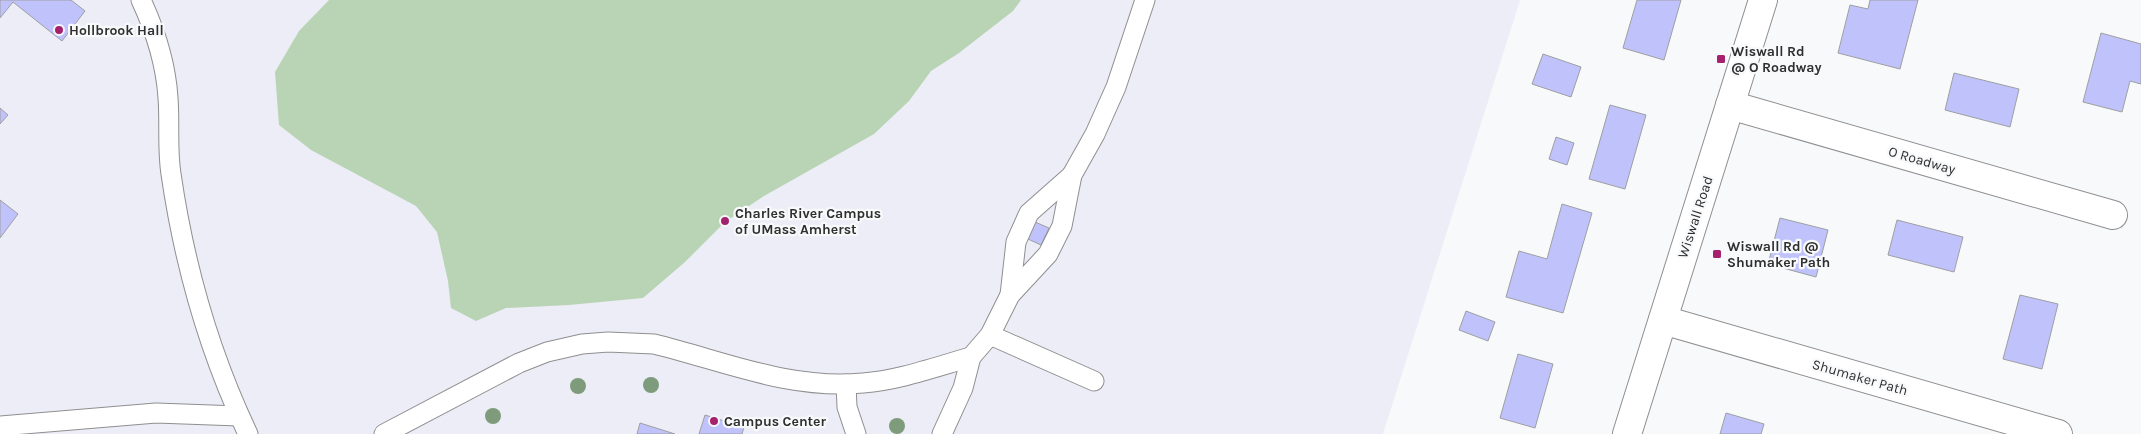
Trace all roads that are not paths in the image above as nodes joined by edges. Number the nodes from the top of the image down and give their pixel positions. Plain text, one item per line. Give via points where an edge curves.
1 (141, 0) edge
2 (1145, 0) edge
3 (1763, 0) edge
4 (1730, 105) junction
5 (1072, 175) junction
6 (2113, 215) dead end
7 (1010, 295) junction
8 (1663, 320) junction
9 (990, 335) junction
10 (971, 358) junction
11 (1094, 381) dead end
12 (846, 384) junction
13 (240, 416) junction
14 (0, 426) edge
15 (248, 434) edge
16 (384, 434) edge
17 (856, 434) edge
18 (942, 434) edge
19 (1627, 434) edge
20 (2058, 434) edge

1 - 13 lane via 164,67 170,171 187,264 214,350
2 - 5 lane via 1116,87
3 - 4 street, Wiswall Road
4 - 6 street, O Roadway
4 - 8 street, Wiswall Road
5 - 7 lane via 1062,226 1048,254
5 - 7 lane via 1029,213 1016,242
7 - 9 lane
8 - 19 street, Wiswall Road
8 - 20 street, Shumaker Path
9 - 10 lane
9 - 11 lane
10 - 12 lane via 901,377
10 - 18 lane via 963,388
12 - 16 lane via 786,380 654,344 582,344 519,363
12 - 17 lane via 847,407
13 - 14 lane via 156,414
13 - 15 lane

